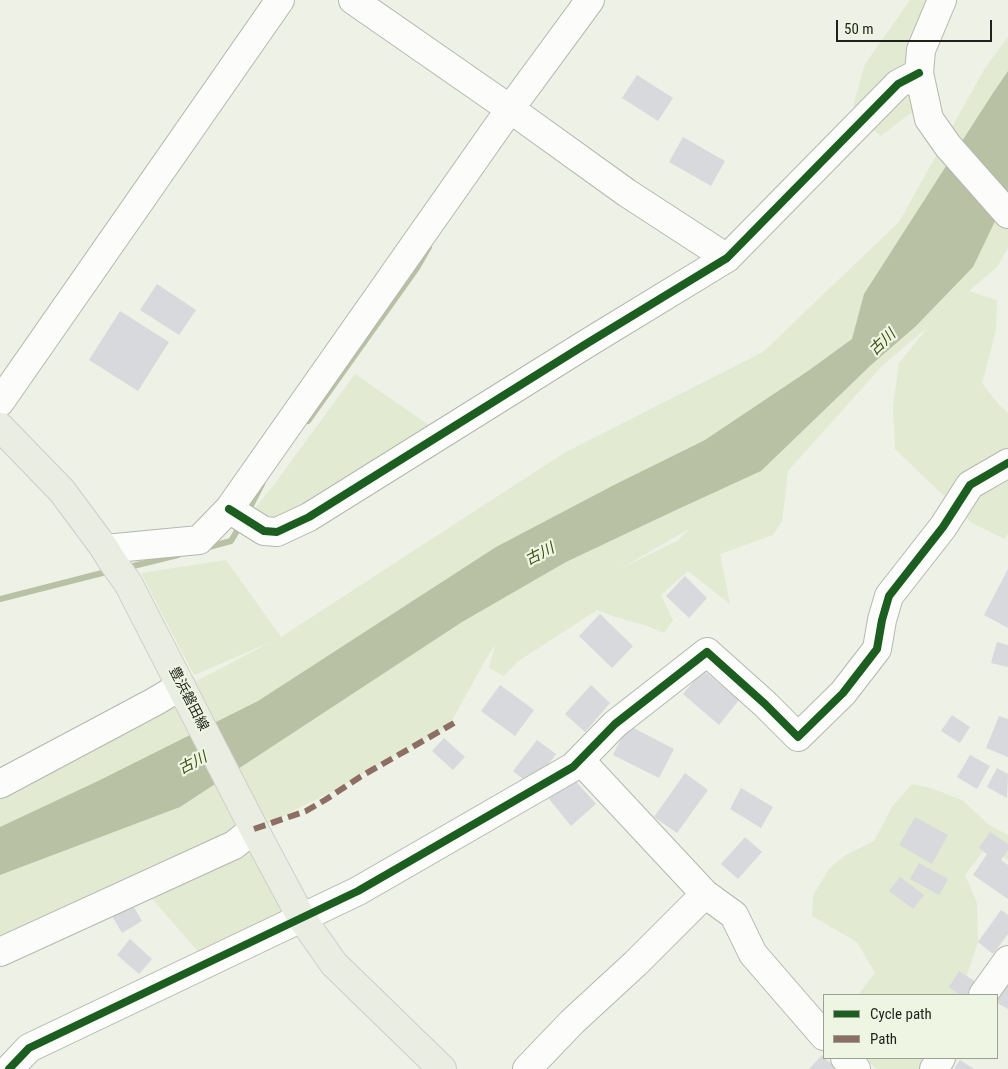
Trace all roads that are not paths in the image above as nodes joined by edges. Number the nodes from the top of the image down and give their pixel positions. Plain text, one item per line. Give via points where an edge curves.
1 (280, 0) edge
2 (353, 0) edge
3 (590, 0) edge
4 (942, 0) edge
5 (919, 73) junction
6 (510, 109) junction
7 (1008, 214) edge
8 (727, 258) junction
9 (0, 402) edge
10 (0, 427) edge
11 (1008, 463) edge
12 (229, 509) junction
13 (108, 555) junction
14 (180, 686) junction
15 (580, 760) junction
16 (0, 784) edge
17 (254, 829) junction
18 (704, 894) junction
19 (301, 917) junction
20 (0, 952) edge
21 (1008, 960) edge
22 (984, 994) edge
23 (823, 1035) edge
24 (846, 1059) edge
25 (9, 1069) edge
26 (442, 1069) edge
27 (527, 1069) edge
28 (856, 1069) edge

1 - 9 street
2 - 6 street
3 - 6 street
4 - 5 street via 921,50
5 - 7 street via 929,119 948,146
5 - 8 street via 898,84
6 - 8 street
6 - 12 street
8 - 12 street via 309,517 278,532 264,531
10 - 13 main road, 豊浜磐田線 via 62,491
11 - 15 street via 970,485 943,527 889,596 877,649 843,693 798,737 707,652 615,724
12 - 13 street via 199,540
13 - 14 main road, 豊浜磐田線 via 128,583
14 - 16 street
14 - 17 main road, 豊浜磐田線
15 - 18 street
15 - 19 street via 358,891
17 - 19 main road, 豊浜磐田線
17 - 20 street via 234,845
18 - 23 street via 734,915 753,954
18 - 27 street
19 - 25 street via 35,1045
19 - 26 main road, 豊浜磐田線 via 334,964
21 - 22 street
24 - 28 street

